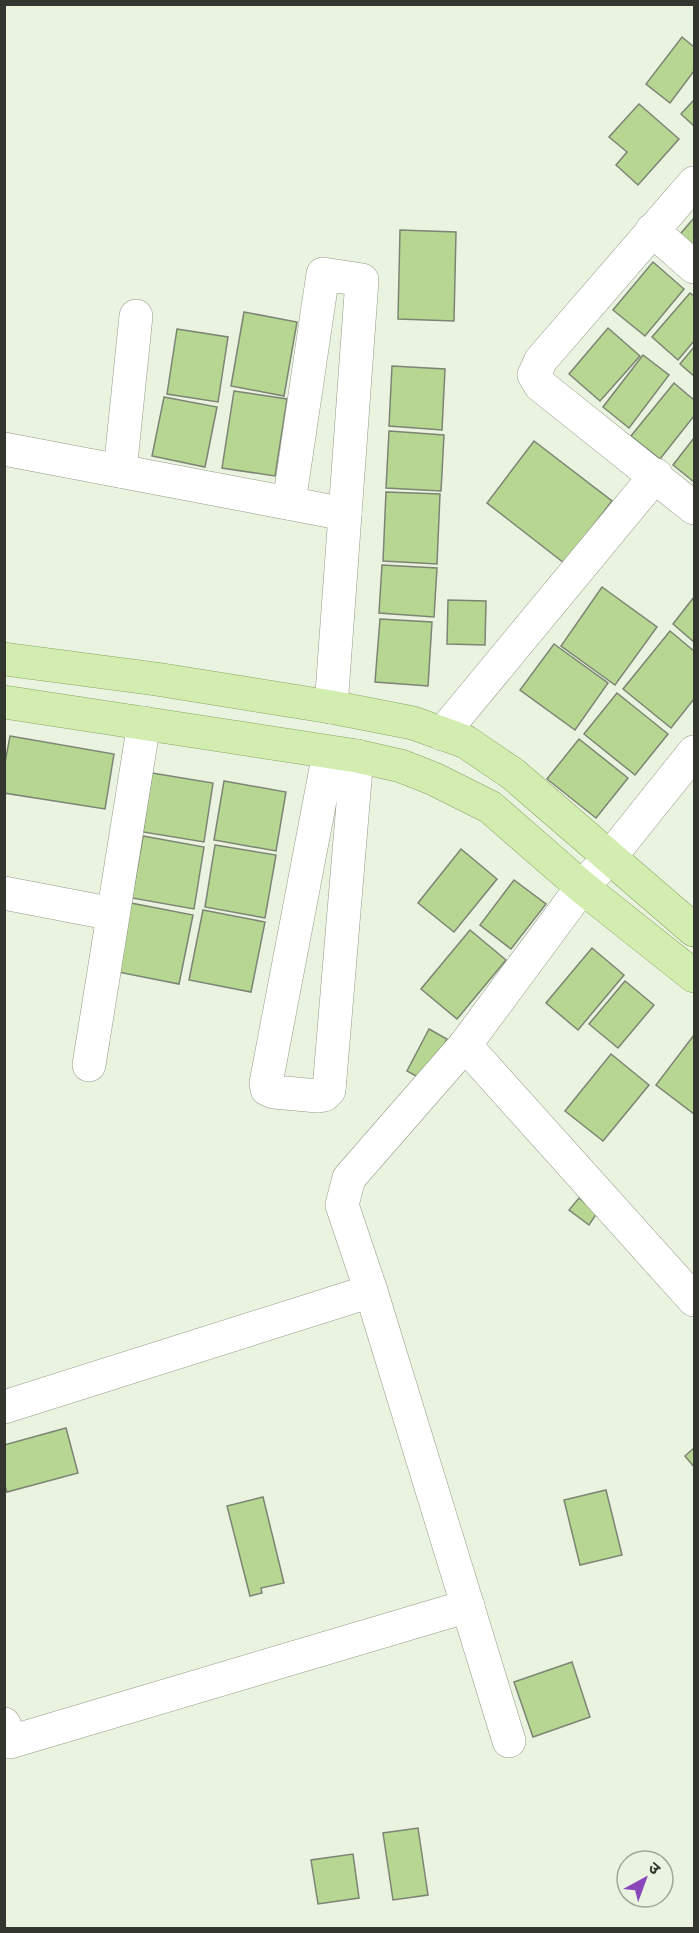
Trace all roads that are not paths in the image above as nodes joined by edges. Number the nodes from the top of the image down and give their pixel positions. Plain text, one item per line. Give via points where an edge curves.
1 (694, 183) edge
2 (652, 230) junction
3 (694, 267) edge
4 (136, 316) dead end
5 (4, 449) edge
6 (120, 471) junction
7 (656, 475) junction
8 (289, 503) junction
9 (694, 508) edge
10 (345, 514) junction
11 (4, 658) edge
12 (4, 702) edge
13 (332, 707) junction
14 (144, 723) junction
15 (442, 734) junction
16 (694, 752) edge
17 (343, 755) junction
18 (610, 857) junction
19 (582, 887) junction
20 (4, 893) edge
21 (113, 914) junction
22 (694, 930) edge
23 (694, 976) edge
24 (465, 1045) junction
25 (89, 1065) dead end
26 (371, 1291) junction
27 (694, 1300) edge
28 (4, 1407) edge
29 (468, 1606) junction
30 (4, 1724) edge
31 (509, 1741) dead end

1 - 2 street
2 - 3 street
2 - 7 street via 541,360 534,375 540,386
4 - 6 street
5 - 6 street
6 - 8 street
7 - 9 street
7 - 15 street
8 - 10 street
8 - 10 street via 323,274 362,280
10 - 13 street
11 - 13 main road
12 - 14 main road
13 - 15 main road via 413,723
14 - 17 main road
14 - 21 street
15 - 18 main road via 481,750
16 - 18 street
17 - 17 street via 328,1090 318,1096 274,1092 267,1089 267,1083
17 - 19 main road via 401,766 490,807
18 - 19 street
18 - 22 main road
19 - 23 main road
19 - 24 street
20 - 21 street
21 - 25 street
24 - 26 street via 349,1178 342,1206
24 - 27 street
26 - 28 street
26 - 29 street
29 - 30 street via 10,1742
29 - 31 street

